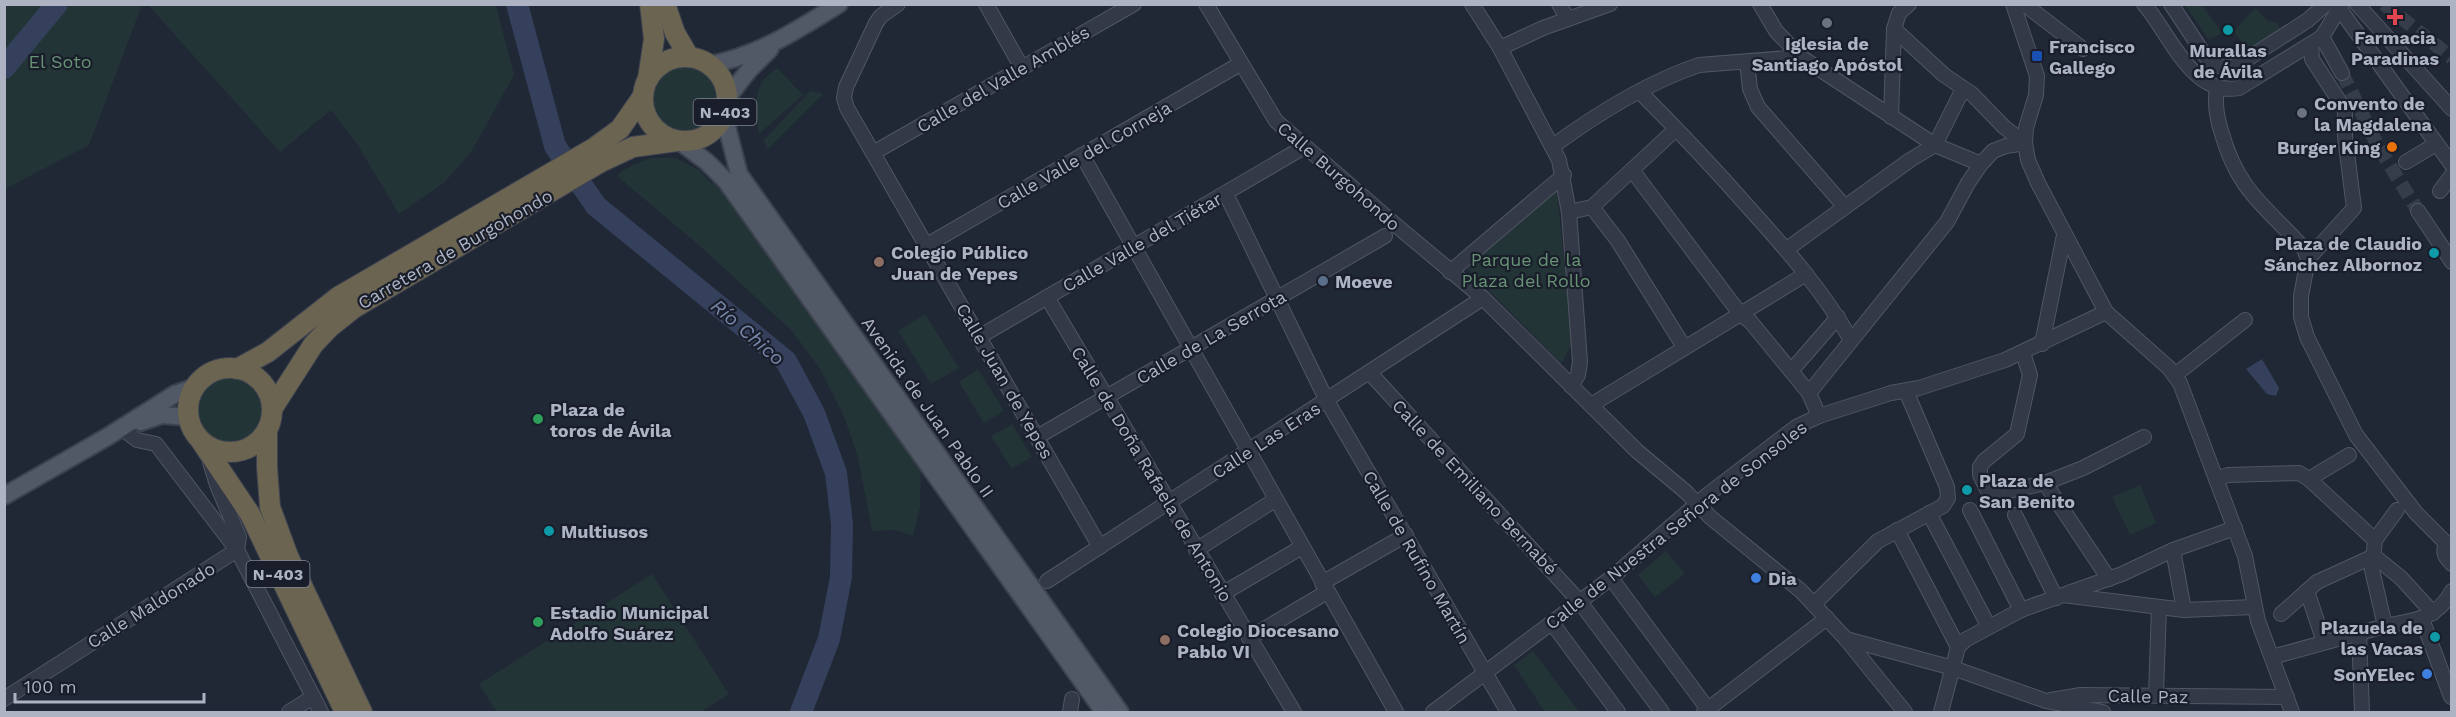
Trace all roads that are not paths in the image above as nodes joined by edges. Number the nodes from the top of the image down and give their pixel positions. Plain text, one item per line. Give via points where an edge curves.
1 (650, 4) edge
2 (665, 4) edge
3 (839, 4) edge
4 (898, 4) edge
5 (986, 4) edge
6 (1134, 4) edge
7 (1206, 4) edge
8 (1472, 4) edge
9 (1559, 4) edge
10 (1610, 4) edge
11 (1760, 4) edge
12 (2013, 4) edge
13 (2024, 4) edge
14 (2144, 4) edge
15 (2171, 4) edge
16 (2357, 4) edge
17 (2336, 6) edge
18 (1904, 9) edge
19 (1568, 19) junction
20 (1894, 29) junction
21 (2316, 40) junction
22 (777, 43) junction
23 (1500, 48) junction
24 (2083, 49) dead end
25 (689, 57) junction
26 (1801, 57) junction
27 (1747, 62) junction
28 (1240, 64) junction
29 (709, 65) junction
30 (1023, 68) junction
31 (2342, 73) tunnel mouth
32 (645, 87) junction
33 (2217, 88) junction
34 (1963, 89) junction
35 (1640, 92) junction
36 (726, 107) junction
37 (2451, 109) edge
38 (1891, 117) junction
39 (1676, 129) junction
40 (678, 141) junction
41 (2025, 143) junction
42 (2436, 144) junction
43 (1935, 145) junction
44 (1554, 146) junction
45 (1304, 147) junction
46 (873, 153) junction
47 (598, 155) junction
48 (1082, 155) junction
49 (2406, 162) dead end
50 (1981, 164) junction
51 (2451, 165) edge
52 (1632, 170) junction
53 (1564, 175) junction
54 (2451, 175) edge
55 (547, 185) junction
56 (2440, 191) dead end
57 (1226, 194) junction
58 (1592, 207) junction
59 (1845, 207) junction
60 (2418, 211) tunnel mouth
61 (1569, 212) junction
62 (2064, 235) junction
63 (1384, 236) dead end
64 (927, 245) junction
65 (1134, 247) junction
66 (1787, 249) junction
67 (2308, 259) junction
68 (2451, 262) edge
69 (1450, 272) junction
70 (1806, 274) junction
71 (1047, 297) junction
72 (1484, 298) junction
73 (1277, 299) junction
74 (2106, 312) junction
75 (1741, 315) junction
76 (1838, 316) junction
77 (2245, 320) dead end
78 (979, 337) junction
79 (1851, 340) junction
80 (2042, 344) junction
81 (1684, 347) junction
82 (1191, 348) junction
83 (2023, 353) junction
84 (237, 369) junction
85 (1791, 371) junction
86 (1370, 373) junction
87 (2175, 375) junction
88 (1571, 386) junction
89 (195, 387) junction
90 (1906, 391) junction
91 (1809, 393) junction
92 (1106, 397) junction
93 (1327, 401) junction
94 (1590, 405) junction
95 (272, 409) junction
96 (1819, 416) junction
97 (189, 417) junction
98 (124, 430) junction
99 (267, 430) junction
100 (1037, 436) junction
101 (107, 437) junction
102 (2145, 437) dead end
103 (203, 444) junction
104 (1248, 451) junction
105 (2349, 455) dead end
106 (2216, 478) junction
107 (2309, 478) junction
108 (2045, 483) junction
109 (4, 496) edge
110 (1275, 500) junction
111 (1168, 503) junction
112 (1697, 505) junction
113 (1970, 510) dead end
114 (2397, 510) dead end
115 (1929, 513) junction
116 (2015, 515) dead end
117 (2235, 528) junction
118 (1897, 530) junction
119 (1406, 535) junction
120 (2376, 540) junction
121 (2449, 546) edge
122 (1100, 547) junction
123 (1302, 547) junction
124 (237, 550) junction
125 (1196, 550) junction
126 (2173, 550) junction
127 (2373, 563) junction
128 (2451, 564) edge
129 (1611, 578) junction
130 (2109, 579) junction
131 (1047, 581) dead end
132 (1325, 587) junction
133 (2307, 591) junction
134 (2451, 591) edge
135 (1222, 594) junction
136 (2059, 596) junction
137 (1580, 602) junction
138 (1814, 604) junction
139 (2159, 607) junction
140 (2254, 607) junction
141 (2021, 610) junction
142 (2184, 610) junction
143 (2438, 613) edge
144 (2281, 614) dead end
145 (1827, 618) junction
146 (1552, 623) junction
147 (2385, 626) junction
148 (1989, 627) junction
149 (2359, 633) junction
150 (1249, 638) junction
151 (1846, 639) junction
152 (2324, 642) junction
153 (1958, 647) junction
154 (2272, 657) junction
155 (1953, 669) junction
156 (1485, 673) junction
157 (2156, 695) junction
158 (313, 697) junction
159 (2287, 697) junction
160 (2451, 697) edge
161 (4, 699) edge
162 (2046, 701) junction
163 (1707, 711) edge
164 (289, 712) edge
165 (321, 712) edge
166 (345, 712) edge
167 (362, 712) edge
168 (1104, 712) edge
169 (1120, 712) edge
170 (1294, 712) edge
171 (1396, 712) edge
172 (1433, 712) edge
173 (1508, 712) edge
174 (1618, 712) edge
175 (1662, 712) edge
176 (1905, 712) edge
177 (1941, 712) edge
178 (2103, 712) edge
179 (2292, 712) edge
180 (2362, 712) edge

1 - 32 highway, N-403 via 654,39
2 - 25 highway
3 - 22 main road
4 - 46 street, Calle Juan de Yepes via 876,23 844,98
5 - 30 street
6 - 30 street, Calle del Valle Amblés
7 - 28 street, Calle Burgohondo
8 - 23 street
9 - 19 street
10 - 19 street
11 - 26 street via 1776,31
12 - 41 street via 2037,76
13 - 24 street
14 - 33 street via 2193,71
15 - 17 street via 2210,63 2225,68 2238,65
16 - 37 street
17 - 21 street
17 - 42 street
18 - 20 street
19 - 23 street
20 - 34 street
20 - 38 street
21 - 31 street
21 - 33 street via 2240,88
21 - 67 street via 2312,59 2345,110 2354,208
22 - 29 main road
22 - 36 main road via 749,70
23 - 44 street
25 - 29 highway
25 - 32 highway, N-403 via 665,62 655,69
26 - 27 street
26 - 38 street
27 - 35 street via 1699,65
27 - 59 street via 1750,89 1758,107
28 - 45 street, Calle Burgohondo via 1267,110
28 - 48 street, Calle Valle del Corneja
29 - 36 highway, N-403 via 722,80
30 - 46 street, Calle del Valle Amblés
32 - 40 highway, N-403 via 643,108 648,120 655,130
32 - 47 highway, Carretera de Burgohondo / N-403 via 620,129
33 - 67 street via 2219,125 2236,172 2257,202 2304,249
34 - 41 street
34 - 43 street
35 - 39 street
35 - 44 street via 1595,115
36 - 40 highway, N-403 via 717,127 706,136
36 - 169 main road, Avenida de Juan Pablo II via 739,174
38 - 43 street
39 - 52 street
39 - 66 street
40 - 47 highway, Carretera de Burgohondo / N-403
40 - 168 main road, Avenida de Juan Pablo II via 726,181
41 - 50 street via 1993,152
41 - 62 street via 2035,176
42 - 49 street
42 - 51 street
43 - 50 street
43 - 59 street
44 - 53 street
45 - 57 street, Calle Valle del Tiétar
45 - 69 street, Calle Burgohondo
46 - 64 street, Calle Juan de Yepes
47 - 55 highway, Carretera de Burgohondo
48 - 64 street, Calle Valle del Corneja
48 - 65 street
50 - 79 street via 1947,222
52 - 58 street
52 - 75 street
53 - 61 street
53 - 69 street
54 - 56 street
55 - 84 highway, Carretera de Burgohondo via 338,297 268,352
55 - 95 highway, Carretera de Burgohondo via 354,308 329,328 313,345
57 - 65 street, Calle Valle del Tiétar
57 - 73 street, Calle de Rufino Martín
58 - 61 street
58 - 81 street via 1618,241
59 - 66 street
60 - 68 street
61 - 88 street via 1580,362
62 - 74 street
62 - 80 street
63 - 73 street, Calle de La Serrota
64 - 78 street, Calle Juan de Yepes
65 - 71 street, Calle Valle del Tiétar
65 - 82 street
66 - 70 street
67 - 121 street via 2301,296 2307,337 2356,435 2416,513
69 - 72 street, Calle Burgohondo
70 - 75 street
70 - 76 street
71 - 78 street, Calle Valle del Tiétar
71 - 92 street, Calle de Doña Rafaela de Antonio
72 - 86 street, Calle Las Eras
72 - 88 street, Calle Burgohondo
73 - 82 street, Calle de La Serrota
73 - 93 street, Calle de Rufino Martín
74 - 80 street, Calle de Nuestra Señora de Sonsoles
74 - 87 street
75 - 81 street
75 - 85 street
76 - 79 street
76 - 85 street
77 - 87 street
78 - 100 street, Calle Juan de Yepes
79 - 91 street
80 - 83 street, Calle de Nuestra Señora de Sonsoles
81 - 94 street
82 - 92 street, Calle de La Serrota
82 - 104 street
83 - 90 street, Calle de Nuestra Señora de Sonsoles
83 - 108 street via 2030,375 2017,434 1984,461 1980,475 1990,495
84 - 89 highway via 214,371
84 - 95 highway via 261,382
85 - 91 street
86 - 93 street, Calle Las Eras
86 - 137 street, Calle de Emiliano Bernabé
87 - 106 street
88 - 94 street, Calle Burgohondo
89 - 97 highway
89 - 101 main road via 175,394
90 - 96 street, Calle de Nuestra Señora de Sonsoles
90 - 115 street via 1947,488 1948,498 1943,506
91 - 96 street
92 - 100 street, Calle de La Serrota
92 - 111 street, Calle de Doña Rafaela de Antonio
93 - 104 street, Calle Las Eras
93 - 119 street, Calle de Rufino Martín
94 - 112 street, Calle Burgohondo
95 - 99 highway, N-403
96 - 112 street, Calle de Nuestra Señora de Sonsoles via 1796,427
97 - 98 main road via 162,415
97 - 103 highway, N-403
98 - 101 main road
98 - 124 street via 137,440 156,444
99 - 103 highway via 259,441 234,452
99 - 167 highway, N-403 via 270,507 288,556
100 - 122 street, Calle Juan de Yepes
101 - 109 main road
102 - 108 street
103 - 124 street via 239,537
103 - 166 highway, N-403 via 250,514
104 - 110 street
104 - 111 street, Calle Las Eras
105 - 107 street
106 - 107 street via 2290,472
106 - 117 street
107 - 120 street
108 - 130 street
110 - 123 street
110 - 125 street
111 - 122 street, Calle Las Eras
111 - 125 street, Calle de Doña Rafaela de Antonio
112 - 129 street, Calle de Nuestra Señora de Sonsoles
112 - 138 street, Calle Burgohondo
113 - 141 street
114 - 120 street
115 - 118 street
115 - 148 street
116 - 136 street
117 - 126 street
117 - 140 street via 2245,556
118 - 138 street via 1878,541
118 - 153 street
119 - 132 street
119 - 156 street, Calle de Rufino Martín
120 - 127 street
121 - 128 street via 2443,550
122 - 131 street, Calle Las Eras
123 - 132 street
123 - 135 street
124 - 158 street
124 - 161 street, Calle Maldonado
125 - 135 street, Calle de Doña Rafaela de Antonio
126 - 130 street
126 - 142 street
127 - 133 street via 2317,582
127 - 143 street via 2401,578
127 - 147 street
129 - 137 street, Calle de Nuestra Señora de Sonsoles
129 - 163 street
130 - 136 street
132 - 150 street
132 - 171 street
133 - 144 street
133 - 152 street
134 - 143 street
135 - 150 street, Calle de Doña Rafaela de Antonio
136 - 139 street
136 - 141 street
137 - 146 street, Calle de Nuestra Señora de Sonsoles
137 - 175 street, Calle de Emiliano Bernabé
138 - 145 street, Calle Burgohondo
139 - 142 street
139 - 157 street
140 - 142 street
140 - 154 street
141 - 148 street
143 - 147 street
143 - 160 street
145 - 151 street, Calle Burgohondo
145 - 163 street
146 - 156 street, Calle de Nuestra Señora de Sonsoles
146 - 174 street
147 - 149 street
148 - 153 street
149 - 152 street
149 - 180 street
150 - 170 street, Calle de Doña Rafaela de Antonio
151 - 155 street
151 - 176 street, Calle Burgohondo
152 - 154 street
153 - 155 street
154 - 159 street
155 - 162 street
155 - 177 street
156 - 172 street, Calle de Nuestra Señora de Sonsoles
156 - 173 street, Calle de Rufino Martín
157 - 159 street, Calle Paz
157 - 162 street, Calle Paz via 2081,695
158 - 164 street
158 - 165 street
159 - 179 street
162 - 178 street

